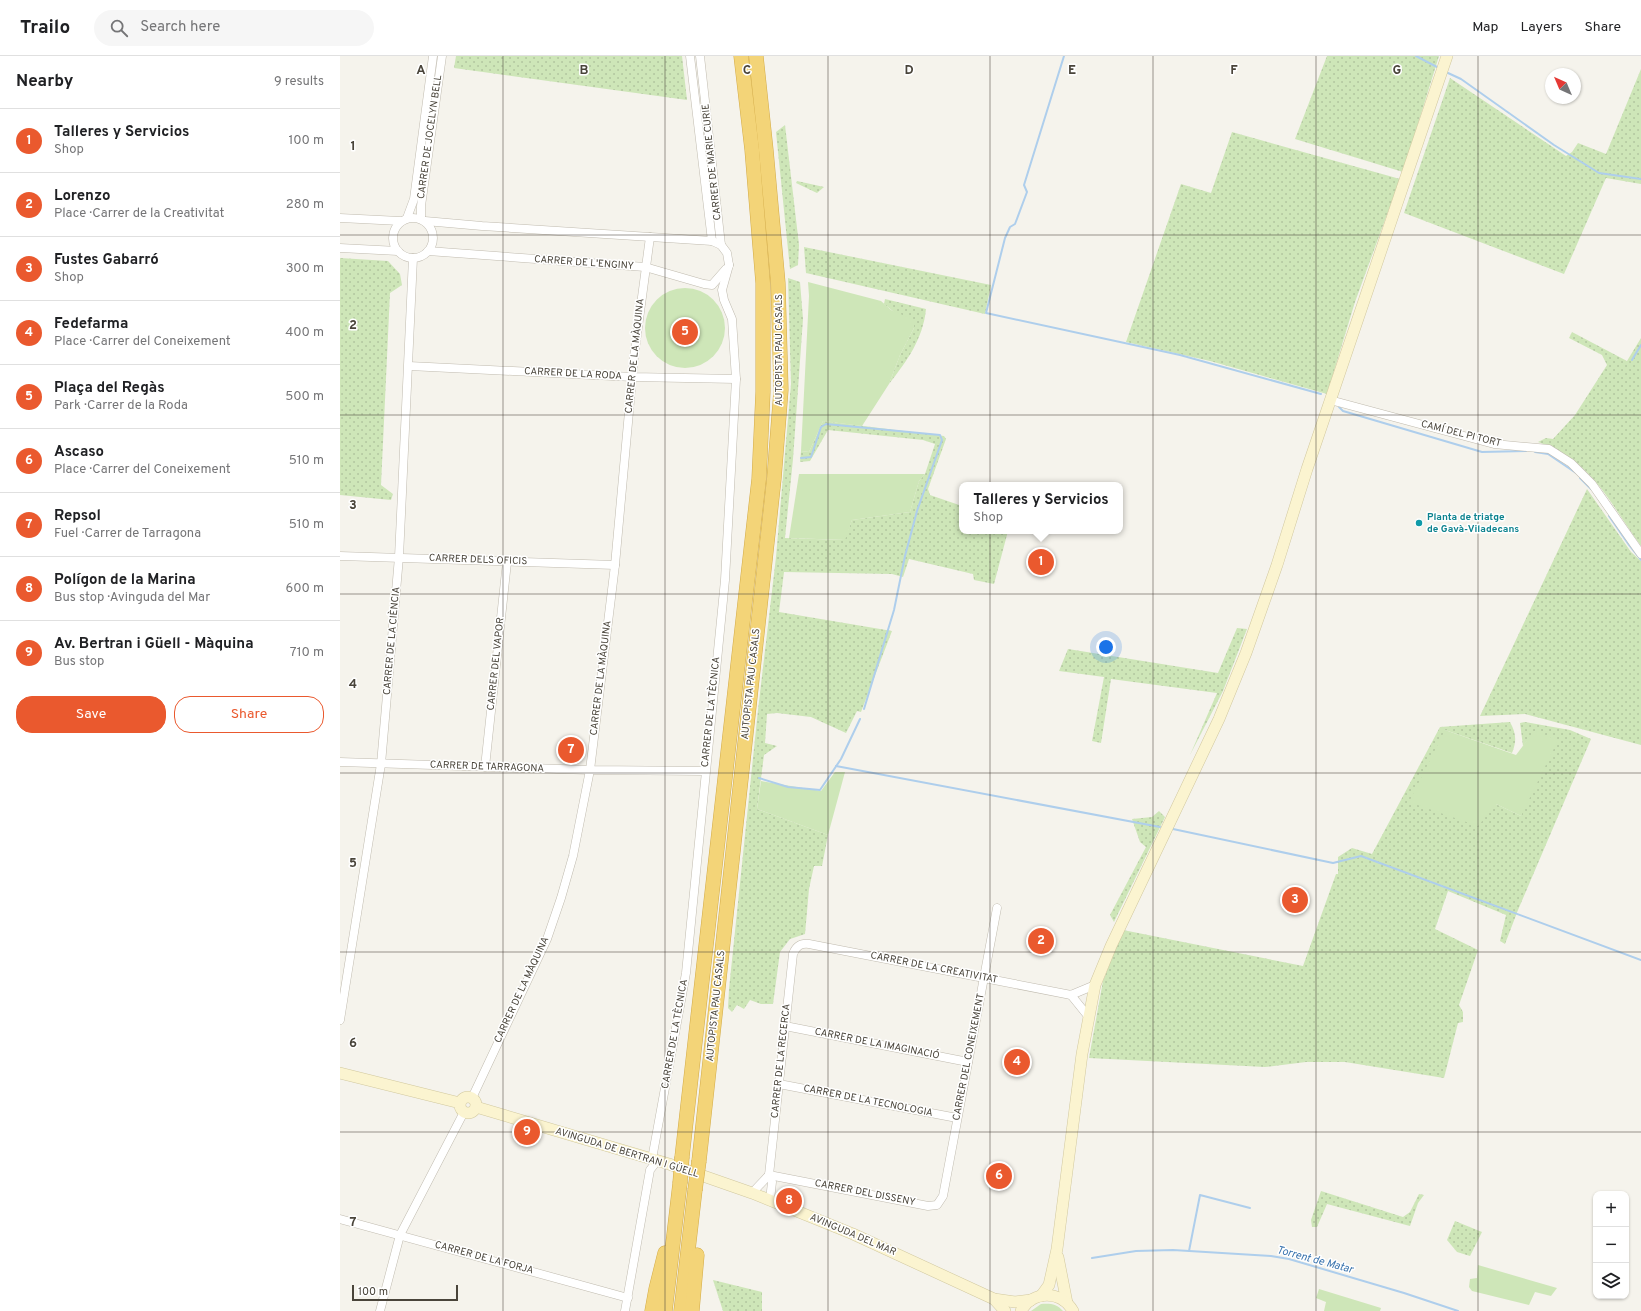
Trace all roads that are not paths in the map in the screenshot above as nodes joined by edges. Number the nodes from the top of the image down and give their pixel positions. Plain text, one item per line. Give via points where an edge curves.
1 (433, 56) edge
2 (442, 56) edge
3 (690, 56) edge
4 (700, 56) edge
5 (740, 56) edge
6 (756, 56) edge
7 (1447, 56) edge
8 (340, 218) edge
9 (404, 220) junction
10 (423, 220) junction
11 (650, 237) junction
12 (712, 241) junction
13 (721, 245) junction
14 (340, 248) edge
15 (398, 251) junction
16 (428, 251) junction
17 (413, 258) junction
18 (730, 265) junction
19 (646, 267) junction
20 (409, 366) junction
21 (633, 377) junction
22 (736, 379) junction
23 (1330, 400) junction
24 (1641, 554) edge
25 (340, 556) edge
26 (399, 558) junction
27 (507, 562) junction
28 (615, 565) junction
29 (340, 762) edge
30 (381, 764) junction
31 (485, 767) junction
32 (590, 770) junction
33 (705, 771) junction
34 (997, 908) dead end
35 (797, 947) joint
36 (984, 978) junction
37 (1095, 985) junction
38 (1071, 994) junction
39 (1088, 1016) junction
40 (340, 1020) edge
41 (785, 1026) junction
42 (968, 1062) junction
43 (340, 1073) edge
44 (779, 1084) junction
45 (474, 1102) junction
46 (462, 1108) junction
47 (957, 1118) junction
48 (655, 1160) junction
49 (769, 1175) junction
50 (708, 1178) joint
51 (679, 1190) junction
52 (699, 1190) junction
53 (752, 1193) junction
54 (770, 1200) junction
55 (937, 1205) joint
56 (340, 1219) edge
57 (400, 1235) junction
58 (1057, 1248) junction
59 (628, 1298) junction
60 (1036, 1298) junction
61 (994, 1299) junction
62 (1070, 1307) edge
63 (380, 1311) edge
64 (625, 1311) edge
65 (652, 1311) edge
66 (666, 1311) edge
67 (681, 1311) edge
68 (692, 1311) edge
69 (1005, 1311) edge
70 (1021, 1311) edge

1 - 9 street, CARRER DE JOCELYN BELL via 414,200
2 - 10 street, CARRER DE JOCELYN BELL via 421,206
3 - 12 street, CARRER DE MARIE CURIE
4 - 13 street, CARRER DE MARIE CURIE
5 - 51 highway, AUTOPISTA PAU CASALS, bridge via 752,150 764,283 759,479
6 - 52 highway, AUTOPISTA PAU CASALS, bridge via 777,252 781,390 774,479
7 - 23 main road
8 - 9 street
9 - 10 street
9 - 15 street via 394,230 392,237
10 - 11 street
10 - 16 street via 430,226 434,237
11 - 12 street
11 - 19 street, CARRER DE LA MÀQUINA
12 - 13 street
13 - 18 street, CARRER DE MARIE CURIE via 727,253
14 - 15 street
15 - 17 street
16 - 17 street
16 - 19 street, CARRER DE L'ENGINY
17 - 20 street, CARRER DE LA CIÈNCIA
18 - 19 street, CARRER DE L'ENGINY via 712,285
18 - 22 street, CARRER DE LA TÈCNICA via 722,290 732,319
19 - 21 street, CARRER DE LA MÀQUINA
20 - 21 street, CARRER DE LA RODA
20 - 26 street, CARRER DE LA CIÈNCIA
21 - 22 street, CARRER DE LA RODA
21 - 28 street, CARRER DE LA MÀQUINA
22 - 33 street, CARRER DE LA TÈCNICA via 725,580
23 - 24 street, CAMÍ DEL PI TORT via 1494,444 1549,449 1571,463 1592,484
23 - 37 main road via 1275,571 1232,690
25 - 26 street, CARRER DELS OFICIS
26 - 27 street, CARRER DELS OFICIS
26 - 30 street, CARRER DE LA CIÈNCIA
27 - 28 street, CARRER DELS OFICIS
27 - 31 street, CARRER DEL VAPOR
28 - 32 street, CARRER DE LA MÀQUINA
29 - 30 street, CARRER DE TARRAGONA
30 - 31 street, CARRER DE TARRAGONA
30 - 40 street, CARRER DE LA CIÈNCIA
31 - 32 street, CARRER DE TARRAGONA
32 - 33 street, CARRER DE TARRAGONA
32 - 45 street, CARRER DE LA MÀQUINA via 562,898 547,939
33 - 48 street, CARRER DE LA TÈCNICA via 686,973
34 - 36 street, CARRER DEL CONEIXEMENT
35 - 36 street, CARRER DE LA CREATIVITAT via 804,943
35 - 41 street, CARRER DE LA RECERCA via 793,954
36 - 38 street, CARRER DE LA CREATIVITAT
36 - 42 street, CARRER DEL CONEIXEMENT
37 - 38 street
37 - 39 main road
38 - 39 street
39 - 58 main road
41 - 42 street, CARRER DE LA IMAGINACIÓ
41 - 44 street, CARRER DE LA RECERCA
42 - 47 street, CARRER DEL CONEIXEMENT
43 - 46 main road
44 - 47 street, CARRER DE LA TECNOLOGIA
44 - 49 street, CARRER DE LA RECERCA
45 - 46 main road via 471,1112
45 - 48 main road, AVINGUDA DE BERTRAN I GÜELL
46 - 57 street
47 - 55 street, CARRER DEL CONEIXEMENT via 943,1196
48 - 50 main road, AVINGUDA DE BERTRAN I GÜELL
48 - 59 street, CARRER DE LA TÈCNICA via 650,1170
49 - 53 street
49 - 54 street, CARRER DE LA RECERCA via 772,1182
49 - 55 street, CARRER DEL DISSENY via 928,1206
50 - 53 main road, AVINGUDA DEL MAR
51 - 65 highway
51 - 66 highway, AUTOPISTA PAU CASALS
52 - 67 highway, AUTOPISTA PAU CASALS
52 - 68 highway
53 - 54 main road, AVINGUDA DEL MAR
54 - 61 main road, AVINGUDA DEL MAR via 859,1237
56 - 57 street, CARRER DE LA FORJA
57 - 59 street, CARRER DE LA FORJA
57 - 63 street
58 - 60 main road via 1049,1285
58 - 62 main road via 1062,1281
59 - 64 street, CARRER DE LA TÈCNICA
60 - 61 main road, AVINGUDA DEL MAR via 1015,1302
60 - 62 main road, AVINGUDA DEL MAR via 1055,1296
60 - 70 main road
61 - 69 main road, AVINGUDA DEL MAR

